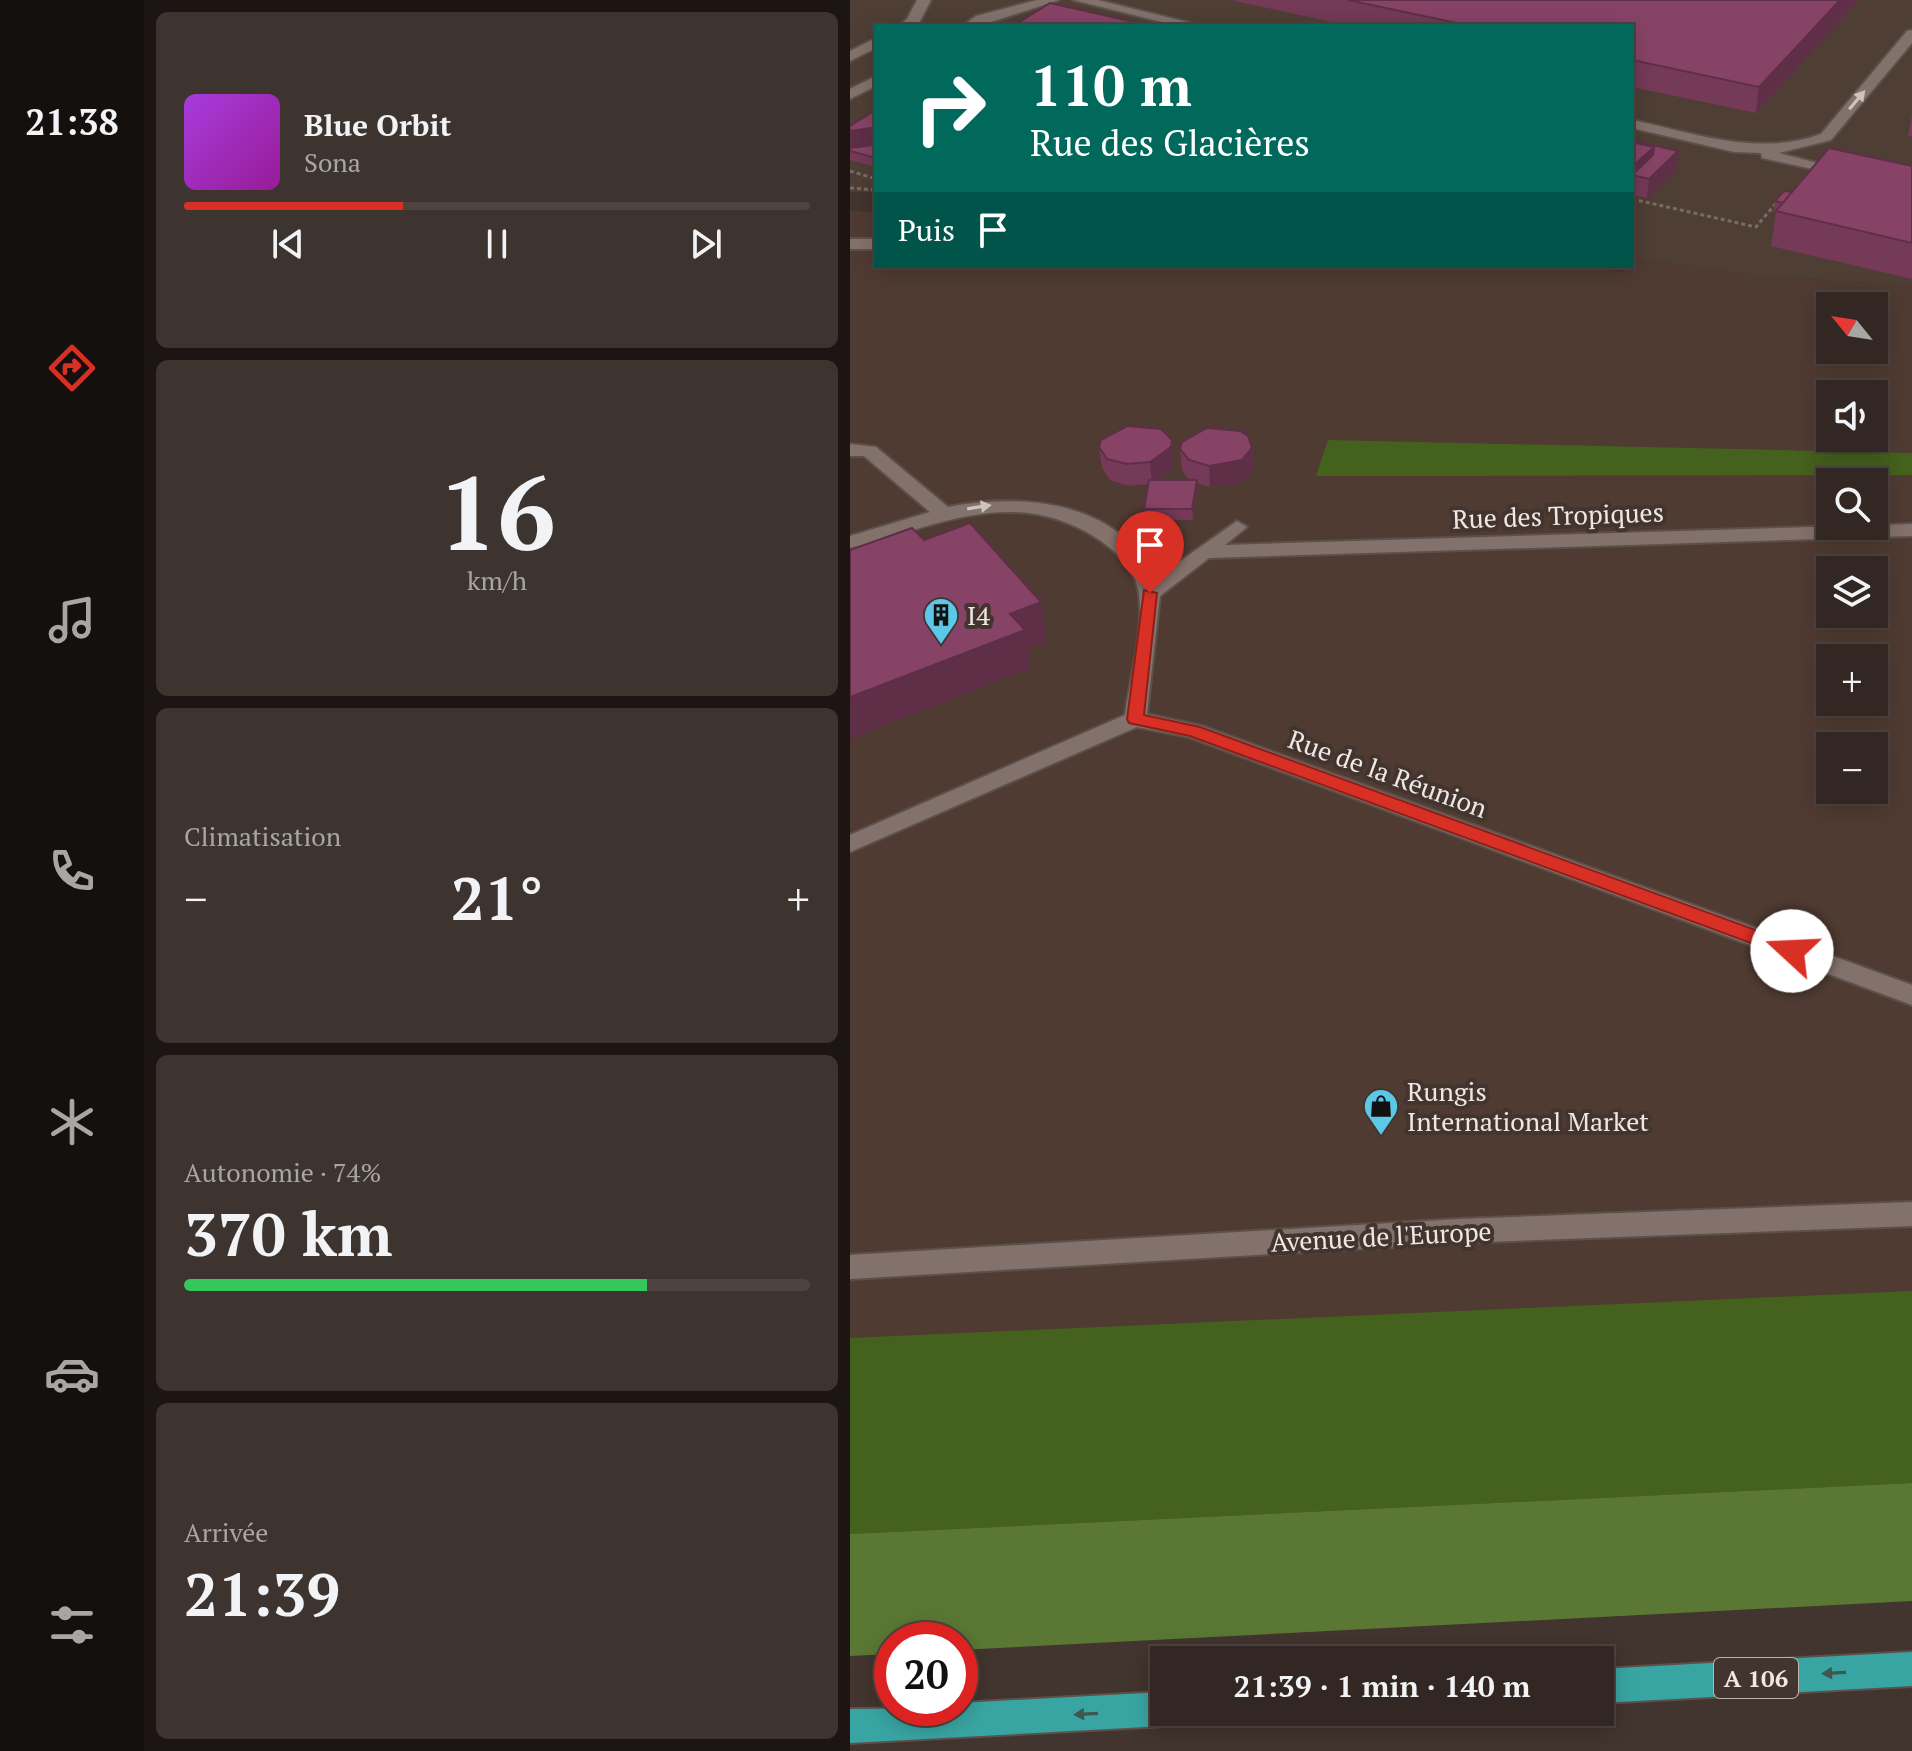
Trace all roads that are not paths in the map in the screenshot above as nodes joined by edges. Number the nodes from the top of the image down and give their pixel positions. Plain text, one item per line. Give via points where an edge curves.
1 (924, 0) edge
2 (1052, 0) edge
3 (1080, 0) edge
4 (909, 24) edge
5 (972, 24) edge
6 (1187, 24) edge
7 (1912, 34) edge
8 (874, 43) edge
9 (850, 57) edge
10 (874, 81) edge
11 (850, 95) edge
12 (1634, 124) edge
13 (1821, 139) junction
14 (1734, 147) junction
15 (850, 244) edge
16 (874, 244) edge
17 (850, 450) edge
18 (943, 513) junction
19 (1237, 527) dead end
20 (1912, 530) edge
21 (850, 542) edge
22 (1205, 552) junction
23 (1150, 593) junction
24 (1135, 719) junction
25 (850, 844) edge
26 (1912, 995) edge
27 (1912, 1214) edge
28 (850, 1267) edge
29 (1912, 1669) edge
30 (1614, 1685) edge
31 (1150, 1710) edge
32 (850, 1726) edge

1 - 4 lane
2 - 5 lane
3 - 6 lane
13 -> 7 lane
8 - 9 lane
10 - 11 lane
12 - 14 lane
13 - 14 lane via 1781,149
13 - 14 lane via 1846,175
15 - 16 lane
17 - 18 lane via 869,451
18 - 21 lane
18 -> 23 lane via 1010,503 1053,510 1097,526 1136,559
19 - 22 lane
20 - 22 lane, Rue des Tropiques
22 - 23 lane
23 - 24 lane
24 - 25 lane
24 - 26 lane, Rue de la Réunion via 1194,731
27 - 28 lane, Avenue de l'Europe via 1459,1231
29 -> 30 highway, A 106
31 -> 32 highway

